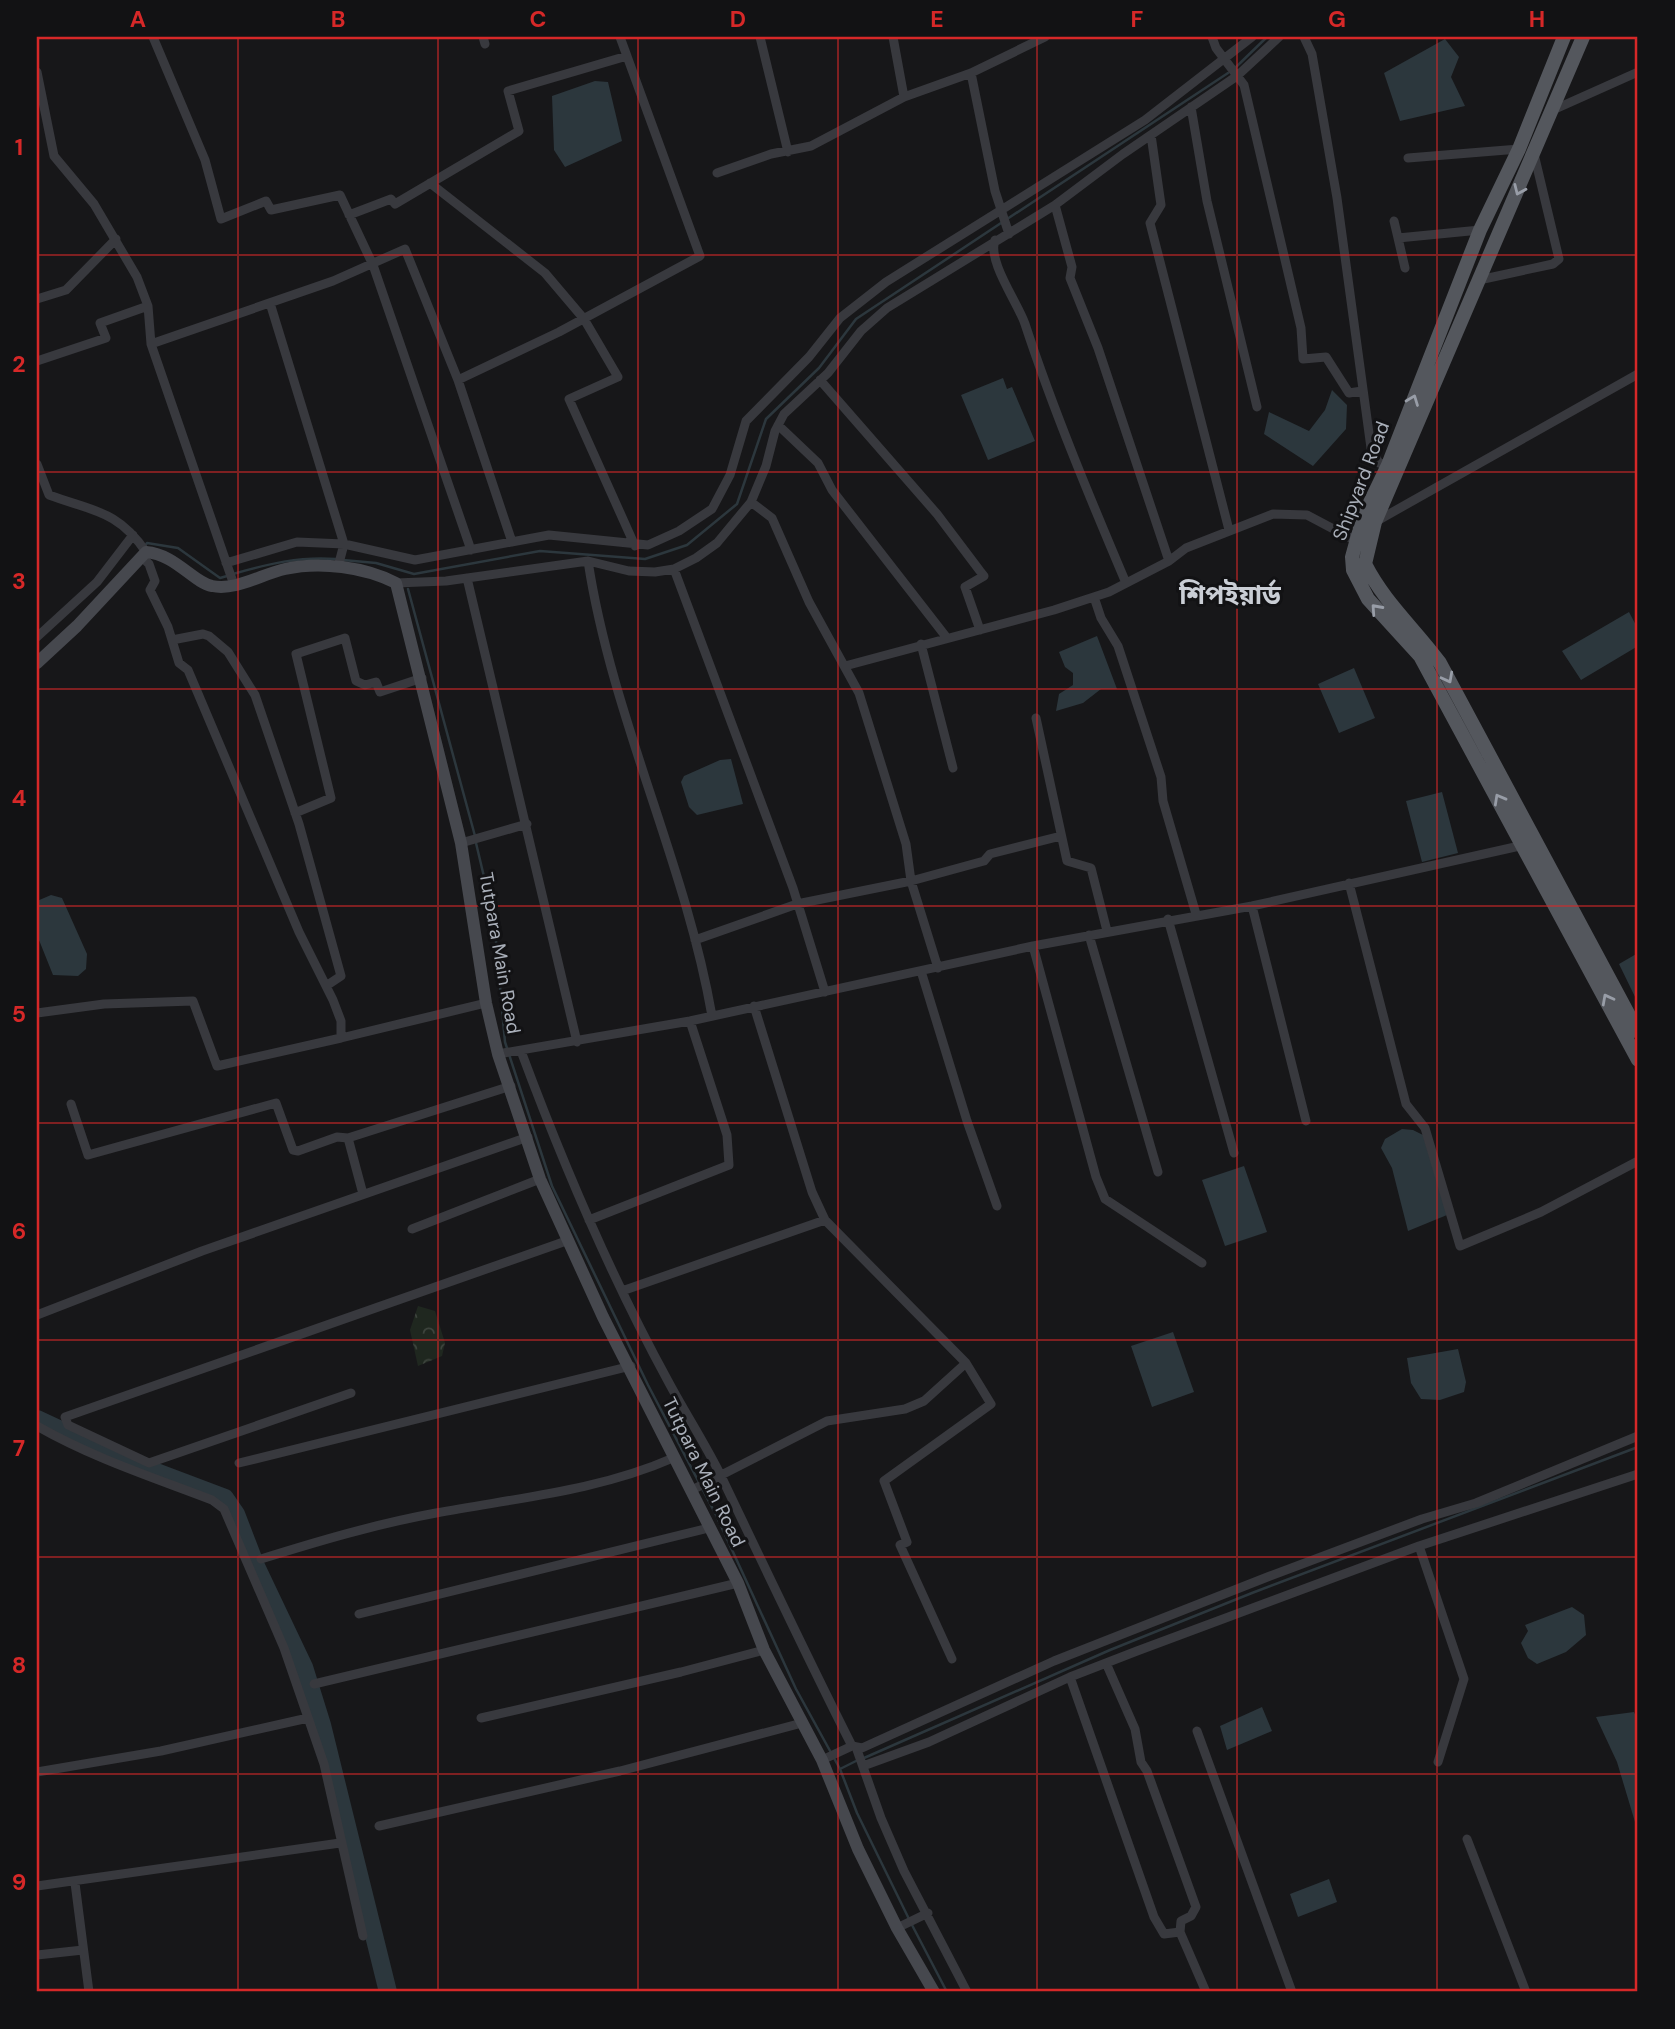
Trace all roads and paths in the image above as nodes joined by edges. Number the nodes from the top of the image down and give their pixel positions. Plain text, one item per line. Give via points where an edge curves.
1 (153, 37) edge
2 (620, 37) edge
3 (760, 37) edge
4 (893, 37) edge
5 (1045, 37) edge
6 (1212, 37) edge
7 (1252, 37) edge
8 (1279, 37) edge
9 (1304, 37) edge
10 (1564, 37) edge
11 (1584, 37) edge
12 (627, 56) junction
13 (1225, 59) junction
14 (37, 72) edge
15 (1638, 72) edge
16 (971, 73) junction
17 (1237, 76) junction
18 (904, 97) junction
19 (1191, 107) junction
20 (1553, 110) junction
21 (1150, 135) junction
22 (1519, 149) junction
23 (788, 152) junction
24 (1534, 154) junction
25 (1408, 158) dead end
26 (717, 173) dead end
27 (430, 183) junction
28 (1055, 205) junction
29 (349, 215) junction
30 (1394, 220) dead end
31 (1004, 222) junction
32 (1480, 230) junction
33 (1398, 238) junction
34 (116, 239) junction
35 (995, 240) junction
36 (373, 265) junction
37 (1405, 268) dead end
38 (1479, 280) junction
39 (37, 299) edge
40 (270, 303) junction
41 (148, 306) junction
42 (584, 319) junction
43 (151, 344) junction
44 (37, 361) edge
45 (1638, 374) edge
46 (458, 380) junction
47 (820, 380) junction
48 (1362, 391) junction
49 (1257, 407) dead end
50 (778, 425) junction
51 (37, 464) edge
52 (1388, 465) junction
53 (751, 502) junction
54 (1375, 522) junction
55 (1229, 530) junction
56 (135, 536) junction
57 (1356, 541) junction
58 (512, 542) junction
59 (344, 544) junction
60 (635, 546) junction
61 (471, 550) junction
62 (144, 555) junction
63 (588, 561) junction
64 (1169, 561) junction
65 (340, 562) junction
66 (227, 565) junction
67 (674, 569) junction
68 (467, 578) junction
69 (234, 583) junction
70 (396, 583) junction
71 (1126, 583) junction
72 (1094, 597) junction
73 (980, 629) junction
74 (37, 637) edge
75 (947, 638) junction
76 (172, 640) junction
77 (921, 644) junction
78 (37, 663) edge
79 (845, 666) junction
80 (422, 678) junction
81 (1036, 718) dead end
82 (953, 768) dead end
83 (295, 813) junction
84 (527, 824) junction
85 (1061, 836) junction
86 (471, 841) junction
87 (1530, 843) junction
88 (911, 881) junction
89 (1349, 883) junction
90 (797, 904) junction
91 (1252, 906) junction
92 (1196, 914) junction
93 (1168, 919) junction
94 (1107, 931) junction
95 (1089, 935) junction
96 (695, 940) junction
97 (1033, 946) junction
98 (937, 968) junction
99 (921, 971) junction
100 (326, 986) junction
101 (825, 992) junction
102 (486, 1003) junction
103 (754, 1006) junction
104 (37, 1013) edge
105 (712, 1016) junction
106 (690, 1021) junction
107 (1638, 1032) edge
108 (341, 1038) junction
109 (577, 1042) junction
110 (521, 1051) junction
111 (498, 1054) junction
112 (1638, 1060) edge
113 (511, 1086) junction
114 (71, 1104) dead end
115 (1306, 1121) dead end
116 (528, 1137) junction
117 (348, 1138) junction
118 (1234, 1153) dead end
119 (1638, 1161) edge
120 (1157, 1172) dead end
121 (540, 1180) junction
122 (363, 1194) junction
123 (997, 1206) dead end
124 (589, 1220) junction
125 (825, 1220) junction
126 (412, 1229) dead end
127 (569, 1240) junction
128 (1202, 1264) dead end
129 (622, 1291) junction
130 (37, 1315) edge
131 (966, 1363) junction
132 (631, 1366) junction
133 (351, 1393) dead end
134 (37, 1426) edge
135 (1638, 1436) edge
136 (673, 1458) junction
137 (239, 1463) dead end
138 (1638, 1474) edge
139 (722, 1476) junction
140 (692, 1490) junction
141 (709, 1528) junction
142 (1419, 1546) junction
143 (261, 1559) dead end
144 (738, 1583) junction
145 (359, 1614) dead end
146 (764, 1650) junction
147 (953, 1660) dead end
148 (1106, 1663) junction
149 (1070, 1677) junction
150 (314, 1684) dead end
151 (308, 1718) junction
152 (481, 1718) dead end
153 (802, 1723) junction
154 (1197, 1731) dead end
155 (854, 1746) junction
156 (822, 1760) junction
157 (1438, 1762) dead end
158 (863, 1766) junction
159 (37, 1772) edge
160 (379, 1826) dead end
161 (1467, 1839) dead end
162 (340, 1843) junction
163 (75, 1883) junction
164 (37, 1886) edge
165 (928, 1913) junction
166 (897, 1928) junction
167 (1180, 1932) junction
168 (363, 1936) dead end
169 (83, 1950) junction
170 (37, 1955) edge
171 (89, 1992) edge
172 (934, 1992) edge
173 (967, 1992) edge
174 (1206, 1992) edge
175 (1292, 1992) edge
176 (1527, 1992) edge

1 - 29 street via 205,160 221,219 266,201 271,210 340,195
2 - 12 street
3 - 23 street
4 - 18 street
5 - 16 street
6 - 13 street
7 - 13 street
8 - 17 street
9 - 48 street via 1312,54 1337,198
10 - 22 main road, Shipyard Road
11 - 20 main road
12 - 27 street via 508,91 519,131
12 - 42 street via 700,256
13 - 17 street
13 - 31 street
14 - 34 street via 54,156
15 - 20 street
16 - 18 street
16 - 31 street
17 - 19 street
17 - 48 street via 1244,85 1301,328 1303,359 1326,357 1349,393
18 - 23 street via 811,146
19 - 21 street
19 - 49 street via 1207,201
20 - 24 main road
21 - 28 street
21 - 55 street via 1161,205 1150,223
22 - 25 street
22 - 32 main road, Shipyard Road
23 - 26 street via 771,153
24 -> 38 main road
24 - 38 street via 1559,260
27 - 29 street via 395,204 391,199
27 - 42 street via 545,273
28 - 31 street
28 - 64 street via 1072,267 1070,278 1133,447
29 - 36 street
30 - 33 street
31 - 35 street
31 - 60 street via 886,282 840,318 746,421 730,475 712,509 679,531
32 - 33 street
52 -> 32 main road, Shipyard Road
33 - 37 street
34 - 39 street via 66,290
34 - 41 street
35 - 47 street via 887,309 861,331
35 - 71 street via 995,259 1025,323 1064,438
36 - 40 street
36 - 46 street via 405,249
36 - 61 street
38 - 54 main road
40 - 43 street
40 - 59 street
41 - 43 street
41 - 44 street via 100,323 106,338
42 - 46 street
42 - 60 street via 618,377 569,399
43 - 66 street
45 - 54 street, Shipyard Road
46 - 58 street
47 - 50 street
47 - 73 street via 937,514 984,576 965,587
48 - 52 street via 1371,448 1379,463
50 - 53 street
50 - 75 street via 818,463 832,490
51 - 56 street via 49,495 111,515
52 - 57 main road, Shipyard Road
53 - 67 street via 717,543
53 - 79 street via 772,518 809,602
54 -> 87 main road, Shipyard Road via 1365,564 1389,603 1440,663
55 - 57 street via 1273,514 1296,514 1307,515
55 - 64 street via 1186,548
56 - 62 street
56 - 74 street via 97,582
87 -> 57 main road, Shipyard Road via 1420,656 1359,586 1353,570
58 - 60 street via 549,535
58 - 61 street
59 - 61 street via 415,560
59 - 65 street
59 - 66 street via 297,542
62 - 69 street via 179,563 210,586
62 - 76 street via 155,581 150,590
62 - 78 street
63 - 67 street via 629,571
63 - 68 street
63 - 96 street via 605,652
64 - 71 street
65 - 69 street via 287,568
65 - 70 street
66 - 69 street
67 - 90 street
68 - 70 street
68 - 84 street
70 - 80 street, Tutpara Main Road
71 - 72 street
72 - 73 street
72 - 92 street via 1118,646 1161,777 1163,801
73 - 75 street
75 - 77 street
76 - 83 street via 203,634 228,652 255,695
76 - 100 street via 178,663 188,670
77 - 79 street
77 - 82 street
79 - 88 street via 881,757 906,844
80 - 83 street via 380,692 376,682 365,685 356,681 345,638 296,654 331,798
80 - 86 street, Tutpara Main Road
81 - 85 street
83 - 100 street via 341,976
84 - 86 street
84 - 109 street
85 - 88 street
85 - 94 street via 1067,861 1091,868
86 - 102 street, Tutpara Main Road
87 - 89 street
87 - 107 main road, Shipyard Road
112 -> 87 main road, Shipyard Road
88 - 90 street
88 - 98 street
89 - 91 street
89 - 119 street via 1406,1104 1425,1128 1460,1246 1541,1212
90 - 96 street
90 - 101 street
91 - 92 street
91 - 115 street
92 - 93 street
93 - 94 street
93 - 118 street
94 - 95 street
95 - 97 street
95 - 120 street
96 - 105 street
97 - 98 street
97 - 128 street via 1105,1199
98 - 99 street
99 - 101 street
99 - 123 street
100 - 108 street via 341,1021
101 - 103 street
102 - 108 street
102 - 111 street, Tutpara Main Road
103 - 105 street
103 - 125 street via 812,1192
104 - 108 street via 104,1004 193,1001 217,1066
105 - 106 street
106 - 109 street
106 - 124 street via 727,1135 729,1165
109 - 110 street
110 - 111 street
110 - 124 street
111 - 113 street, Tutpara Main Road
113 - 116 street, Tutpara Main Road
113 - 117 street
114 - 117 street via 89,1155 276,1103 293,1150
116 - 121 street, Tutpara Main Road
116 - 122 street
117 - 122 street
121 - 126 street
121 - 127 street, Tutpara Main Road
122 - 130 street
124 - 129 street
125 - 129 street
125 - 131 street
127 - 132 street, Tutpara Main Road
127 - 133 street via 65,1417 68,1425 149,1463
129 - 139 street
131 - 139 street via 924,1401 905,1409 827,1421
131 - 147 street via 991,1404 884,1481 907,1542 900,1545
132 - 136 street, Tutpara Main Road
132 - 137 street
134 - 151 street via 72,1446 212,1500 224,1509 284,1647
135 - 155 street via 1476,1503 1422,1519 1054,1661 862,1748
136 - 140 street, Tutpara Main Road
136 - 143 street via 637,1474 588,1487 388,1523
138 - 142 street
139 - 140 street
139 - 155 street
140 - 141 street, Tutpara Main Road
141 - 144 street, Tutpara Main Road
141 - 145 street
142 - 148 street
142 - 157 street via 1464,1679
144 - 146 street, Tutpara Main Road
144 - 150 street
146 - 152 street
146 - 153 street, Tutpara Main Road
148 - 149 street
148 - 167 street via 1135,1729 1141,1762 1196,1907 1181,1921
149 - 158 street via 929,1742
149 - 167 street via 1154,1917 1164,1934
151 - 159 street via 161,1751
151 - 162 street via 324,1765
153 - 156 street, Tutpara Main Road
153 - 160 street via 620,1771
154 - 175 street
155 - 156 street
155 - 158 street
156 - 166 street, Tutpara Main Road
158 - 165 street via 904,1871
161 - 176 street
162 - 163 street
162 - 168 street
163 - 164 street
163 - 169 street
165 - 166 street
165 - 173 street
166 - 172 street, Tutpara Main Road
167 - 174 street
169 - 170 street
169 - 171 street

